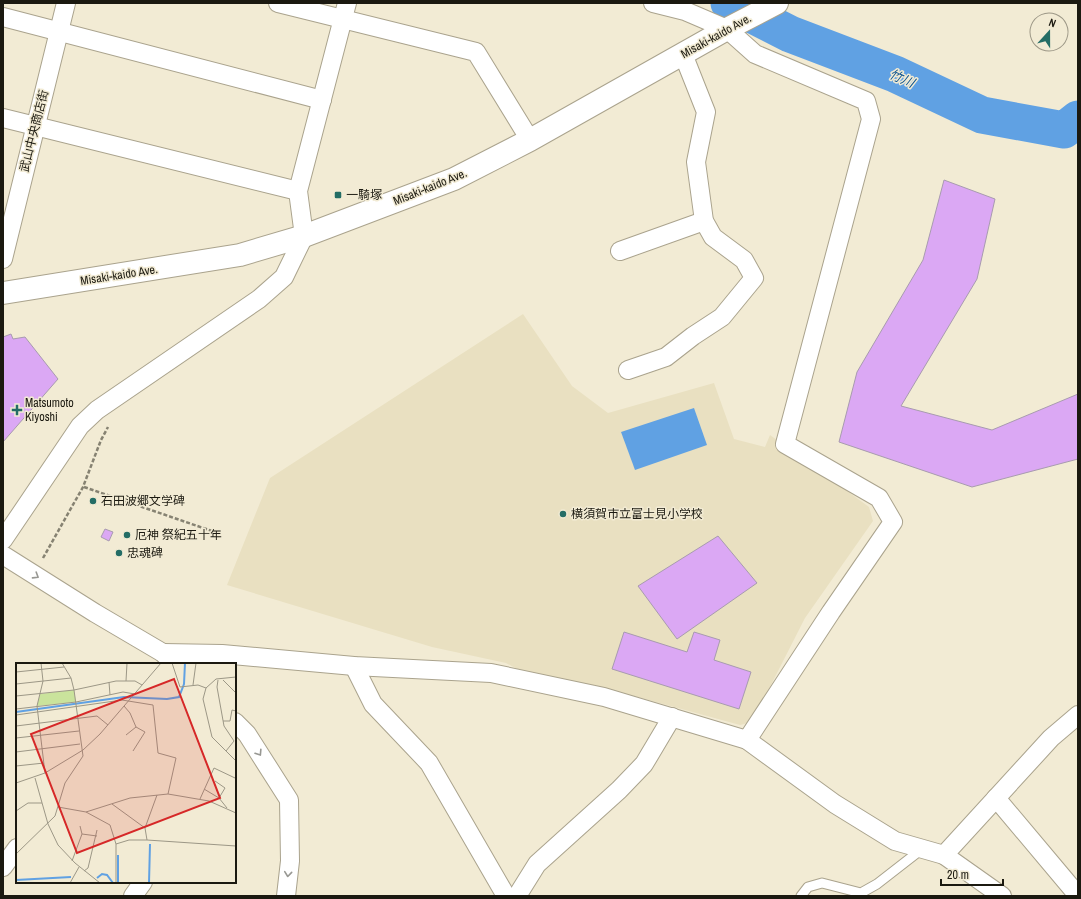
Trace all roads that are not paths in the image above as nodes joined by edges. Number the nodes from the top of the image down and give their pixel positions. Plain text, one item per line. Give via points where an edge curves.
1 (66, 3) edge
2 (278, 3) edge
3 (653, 3) edge
4 (774, 4) edge
5 (345, 11) edge
6 (3, 17) edge
7 (727, 29) junction
8 (59, 31) junction
9 (683, 54) junction
10 (322, 100) junction
11 (3, 118) edge
12 (36, 126) junction
13 (530, 140) junction
14 (298, 191) junction
15 (704, 221) junction
16 (7, 222) edge
17 (304, 236) junction
18 (620, 251) dead end
19 (3, 259) edge
20 (3, 294) edge
21 (628, 370) dead end
22 (3, 540) edge
23 (3, 555) edge
24 (169, 659) edge
25 (354, 666) junction
26 (1078, 715) edge
27 (672, 717) junction
28 (236, 723) edge
29 (747, 740) junction
30 (996, 798) junction
31 (16, 849) edge
32 (922, 849) junction
33 (944, 855) junction
34 (3, 867) edge
35 (142, 883) edge
36 (1076, 893) edge
37 (133, 896) edge
38 (286, 896) edge
39 (506, 896) edge
40 (517, 896) edge
41 (801, 896) edge
42 (1002, 896) edge

1 - 8 street, 武山中央商店街
2 - 5 street
3 - 7 street via 685,11
4 - 7 main road, Misaki-kaido Ave.
5 - 10 street
5 - 13 street via 476,52
6 - 8 street
7 - 9 main road, Misaki-kaido Ave.
7 - 29 street via 755,54 866,101 871,119 785,444 879,498 893,522
8 - 10 street
8 - 12 street, 武山中央商店街
9 - 13 main road, Misaki-kaido Ave.
9 - 15 street via 706,112 696,162
10 - 14 street
11 - 12 street
12 - 14 street
12 - 16 street, 武山中央商店街
13 - 17 main road, Misaki-kaido Ave. via 454,179
14 - 17 street
15 - 18 street
15 - 21 street via 713,237 744,260 754,278 722,316 666,357
16 - 19 street, 武山中央商店街
17 - 20 main road, Misaki-kaido Ave. via 240,255
17 - 22 street via 284,277 259,299 97,410 80,426
23 -> 24 street
24 - 25 street via 222,654
25 - 27 street via 491,673 604,697
25 - 39 street via 373,704 429,763
26 - 30 street via 1051,738
27 - 29 street
27 - 40 street via 644,764 537,864
28 -> 38 street via 247,734 289,800 290,861
29 - 32 street via 842,808 895,841
30 - 33 street
30 - 36 street
31 - 34 street
32 - 33 street
32 - 41 lane via 877,884 861,893 822,883 808,887
33 - 42 street
35 - 37 street

